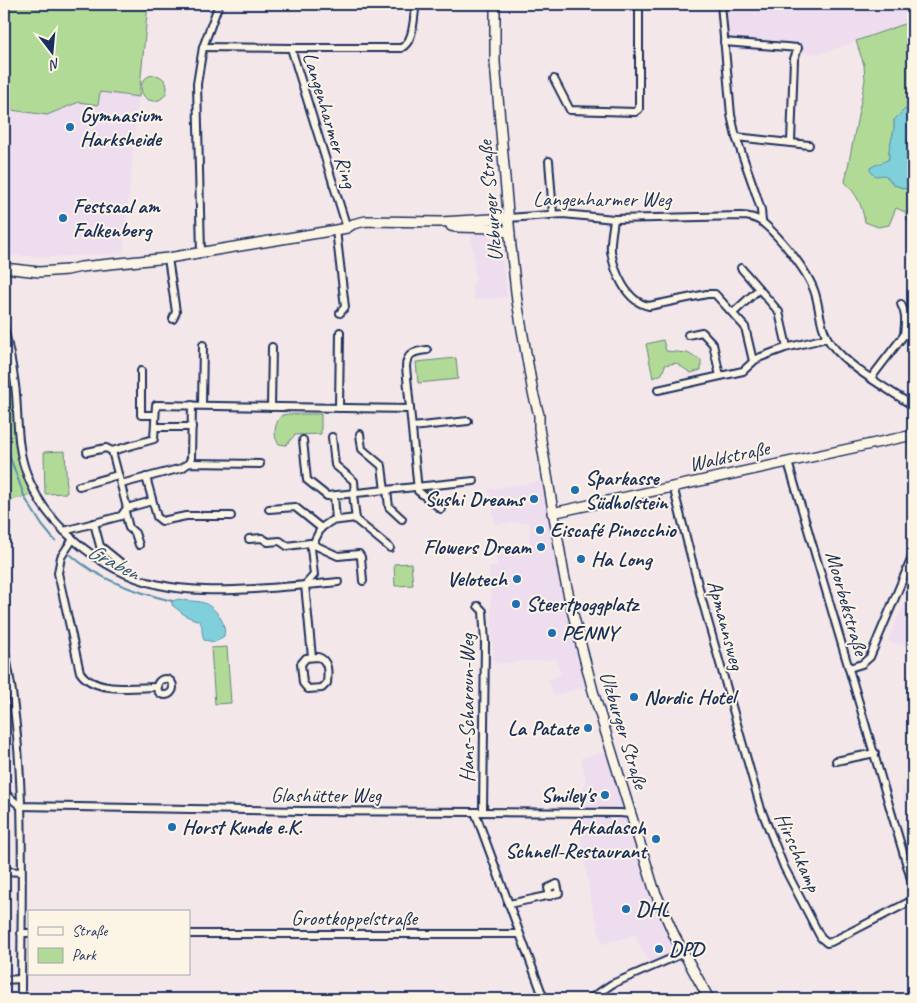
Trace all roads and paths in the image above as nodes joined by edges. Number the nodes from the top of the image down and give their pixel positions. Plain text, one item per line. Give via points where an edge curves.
1 (219, 4) edge
2 (416, 4) edge
3 (494, 4) edge
4 (640, 4) edge
5 (721, 4) edge
6 (724, 42) junction
7 (203, 47) junction
8 (291, 48) junction
9 (554, 78) dead end
10 (736, 137) junction
11 (791, 142) junction
12 (809, 145) dead end
13 (549, 161) dead end
14 (553, 214) junction
15 (508, 218) junction
16 (614, 219) junction
17 (441, 222) junction
18 (762, 222) junction
19 (347, 228) junction
20 (336, 230) junction
21 (510, 233) junction
22 (201, 253) junction
23 (168, 258) junction
24 (4, 268) edge
25 (740, 268) dead end
26 (759, 289) junction
27 (901, 304) dead end
28 (340, 313) dead end
29 (733, 313) junction
30 (173, 319) dead end
31 (4, 327) edge
32 (340, 332) dead end
33 (688, 334) dead end
34 (904, 335) junction
35 (913, 336) edge
36 (828, 338) junction
37 (202, 345) dead end
38 (272, 346) dead end
39 (787, 347) junction
40 (427, 350) dead end
41 (753, 361) junction
42 (142, 371) dead end
43 (720, 376) junction
44 (871, 378) junction
45 (658, 390) dead end
46 (192, 405) junction
47 (202, 405) junction
48 (271, 406) junction
49 (913, 406) edge
50 (339, 408) junction
51 (410, 409) junction
52 (155, 415) junction
53 (468, 421) dead end
54 (155, 427) junction
55 (192, 427) junction
56 (412, 427) junction
57 (360, 434) dead end
58 (913, 435) edge
59 (332, 437) dead end
60 (303, 440) dead end
61 (112, 451) junction
62 (87, 452) dead end
63 (788, 462) junction
64 (189, 463) junction
65 (260, 464) dead end
66 (118, 475) junction
67 (146, 478) junction
68 (474, 481) dead end
69 (121, 484) junction
70 (79, 486) dead end
71 (673, 486) junction
72 (418, 487) junction
73 (386, 490) junction
74 (354, 494) junction
75 (334, 496) junction
76 (152, 501) junction
77 (269, 509) dead end
78 (441, 509) dead end
79 (126, 510) junction
80 (552, 513) junction
81 (231, 516) dead end
82 (356, 518) junction
83 (402, 519) dead end
84 (336, 520) junction
85 (94, 523) junction
86 (320, 528) junction
87 (64, 531) junction
88 (73, 539) junction
89 (249, 539) dead end
90 (313, 545) junction
91 (139, 546) dead end
92 (390, 548) dead end
93 (913, 555) edge
94 (121, 563) dead end
95 (363, 581) dead end
96 (338, 582) dead end
97 (305, 586) junction
98 (478, 606) dead end
99 (4, 646) edge
100 (312, 657) junction
101 (849, 668) junction
102 (158, 687) dead end
103 (875, 753) junction
104 (836, 761) dead end
105 (750, 772) joint
106 (4, 789) edge
107 (20, 806) junction
108 (475, 812) junction
109 (483, 812) junction
110 (631, 814) junction
111 (4, 872) edge
112 (21, 872) junction
113 (913, 886) edge
114 (550, 896) dead end
115 (913, 900) edge
116 (508, 904) junction
117 (21, 933) junction
118 (28, 933) edge
119 (190, 934) edge
120 (519, 934) junction
121 (684, 952) junction
122 (4, 980) edge
123 (21, 980) junction
124 (21, 999) edge
125 (544, 999) edge
126 (590, 999) edge
127 (709, 999) edge

1 - 7 street
2 - 8 street via 410,38 402,48
3 - 15 main road, Ulzburger Straße via 495,63
4 - 9 street via 639,109 635,112 570,110
5 - 6 street
6 - 10 street via 730,115
6 - 11 street via 798,48 794,59
7 - 8 street, Langenharmer Ring
7 - 22 street via 196,100
8 - 19 street, Langenharmer Ring
10 - 11 street
10 - 18 street via 761,210
11 - 12 street
13 - 14 street
14 - 15 street, Langenharmer Weg
14 - 16 street, Langenharmer Weg
15 - 17 main road, Langenharmer Weg
15 - 21 main road, Ulzburger Straße
16 - 18 street, Langenharmer Weg via 748,216
16 - 29 street via 611,247 617,273 632,298 648,306 710,293
17 - 19 main road, Langenharmer Weg via 366,221
17 - 21 main road, Langenharmer Weg via 456,227 494,228
18 - 36 street via 810,281
19 - 20 main road, Langenharmer Weg
20 - 22 main road, Langenharmer Weg
20 - 28 street via 345,307
21 - 80 main road, Ulzburger Straße via 517,301 533,393 532,405 539,428
22 - 23 main road, Langenharmer Weg
23 - 24 main road, Langenharmer Weg via 81,266
23 - 30 street via 176,312
25 - 26 street
26 - 29 street
26 - 39 street via 778,312
27 - 34 street via 906,319
29 - 41 street via 746,328
31 - 87 street via 14,375 24,463 41,502
32 - 50 street
33 - 43 street via 702,332 713,344
34 - 35 street
34 - 44 street
36 - 39 street
36 - 44 street via 840,354
37 - 47 street
38 - 48 street
39 - 41 street
40 - 51 street via 413,353 406,361
41 - 43 street via 744,371
42 - 52 street via 141,415
43 - 45 street
44 - 49 street
46 - 47 street
46 - 52 street via 156,405
46 - 55 street
47 - 48 street
48 - 50 street
50 - 51 street
51 - 56 street
52 - 54 street
53 - 56 street
54 - 55 street
54 - 61 street via 153,440
55 - 64 street
56 - 72 street
57 - 73 street via 362,449 382,466
58 - 63 main road, Waldstraße
59 - 74 street via 335,465 354,481
60 - 75 street via 307,480 327,496
61 - 62 street via 106,448
61 - 66 street
63 - 71 main road, Waldstraße
63 - 101 street, Moorbekstraße
64 - 65 street
64 - 67 street
66 - 69 street
66 - 70 street
67 - 69 street
67 - 76 street
68 - 72 street
69 - 79 street
71 - 80 main road, Waldstraße
71 - 105 street, Apmannsweg
72 - 73 street
72 - 78 street
73 - 74 street
73 - 83 street via 389,507
74 - 75 street
74 - 82 street
75 - 84 street
76 - 79 street
76 - 81 street via 157,517 164,522 186,516
77 - 86 street via 294,507
79 - 85 street via 121,516
79 - 91 street via 129,528 135,533
80 - 110 main road, Ulzburger Straße via 580,641
82 - 84 street
82 - 92 street
84 - 86 street
85 - 87 street
85 - 94 street via 100,546
86 - 90 street
87 - 88 street
88 - 97 street via 122,572 170,588 207,591
88 - 102 street via 61,556 58,573 80,672 99,686
89 - 90 street via 280,541 287,546
90 - 95 street via 338,556 359,555
90 - 97 street via 314,574
93 - 101 street via 870,657
96 - 97 street
97 - 100 street
98 - 109 street, Hans-Scharoun-Weg via 483,611 485,642
99 - 107 street via 16,736
100 - 100 street via 305,658 301,664 303,684 309,689 322,688 328,681 326,662 321,657
101 - 103 street, Moorbekstraße
103 - 104 street
103 - 113 street, Moorbekstraße
105 - 115 street, Hirschkamp via 784,867 824,941 831,942
106 - 107 street
107 - 108 street, Glashütter Weg
107 - 112 street
108 - 109 street, Glashütter Weg
108 - 116 street
109 - 110 street, Glashütter Weg
110 - 121 main road, Ulzburger Straße via 654,888
111 - 112 street
112 - 117 street
114 - 116 street
116 - 120 street
117 - 118 street
117 - 123 street
119 - 120 street, Grootkoppelstraße
120 - 125 street
121 - 126 street via 612,984
121 - 127 main road, Ulzburger Straße
122 - 123 street
123 - 124 street

